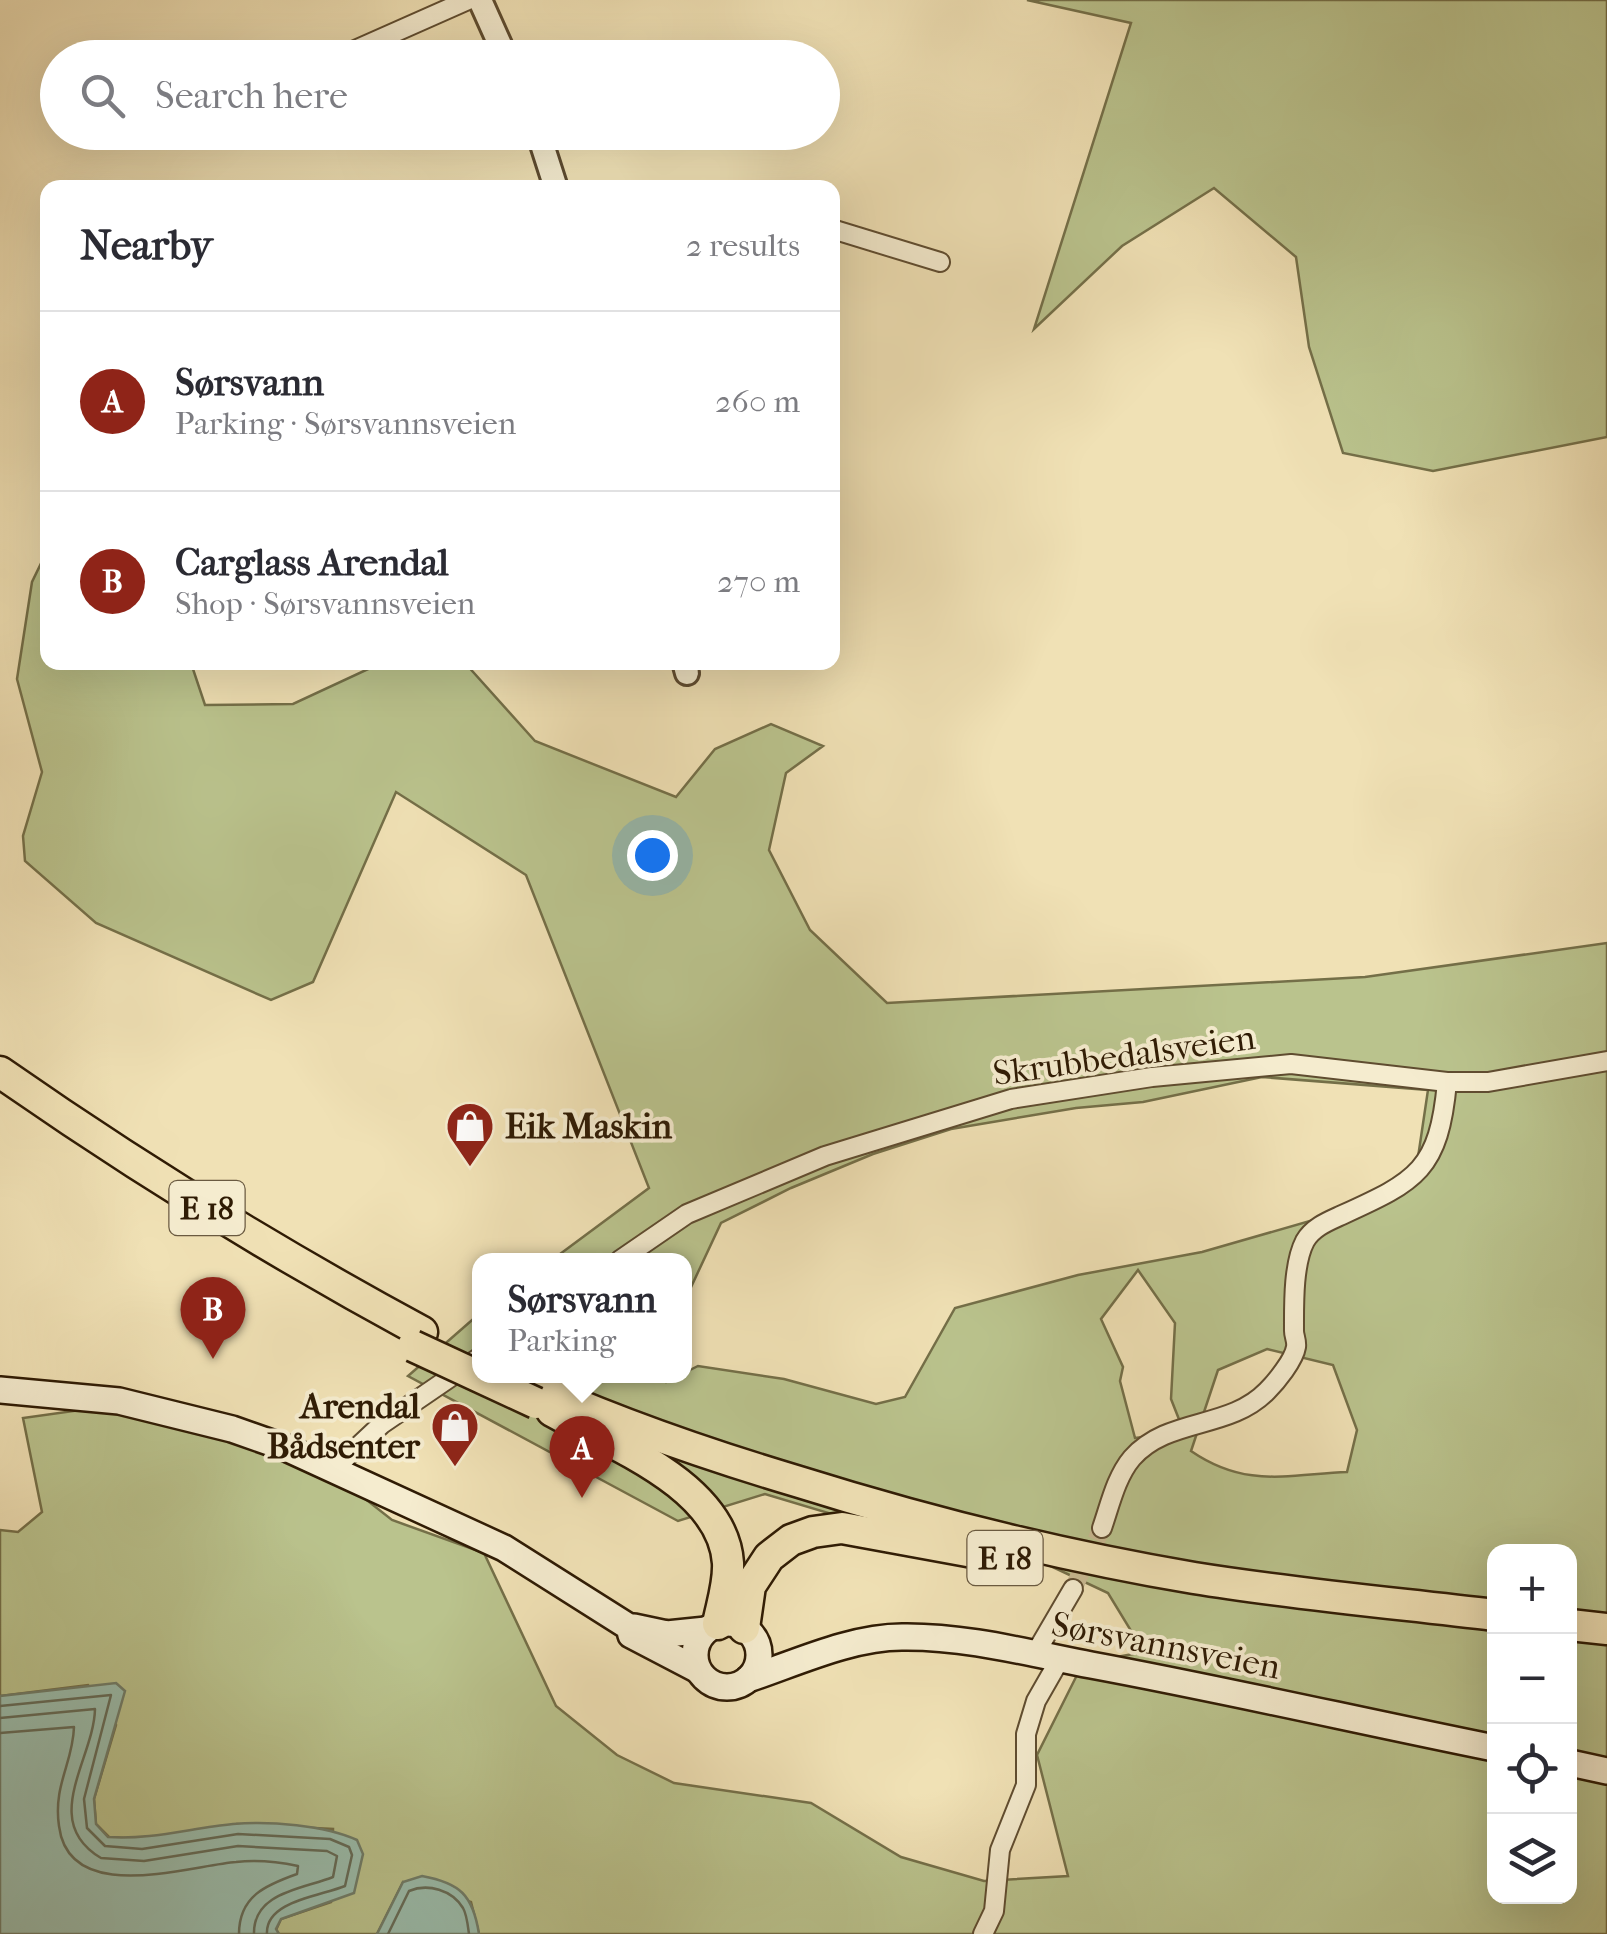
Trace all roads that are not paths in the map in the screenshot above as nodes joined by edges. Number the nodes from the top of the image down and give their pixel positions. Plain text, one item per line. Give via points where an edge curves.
1 (468, 0) edge
2 (480, 0) edge
3 (377, 40) edge
4 (498, 40) edge
5 (544, 150) edge
6 (553, 180) edge
7 (840, 231) edge
8 (940, 262) dead end
9 (1607, 1061) edge
10 (0, 1072) edge
11 (1446, 1082) junction
12 (0, 1091) edge
13 (630, 1253) edge
14 (418, 1339) junction
15 (472, 1356) edge
16 (472, 1364) edge
17 (472, 1364) edge
18 (511, 1383) edge
19 (521, 1383) edge
20 (1, 1390) edge
21 (539, 1396) junction
22 (334, 1468) junction
23 (1102, 1528) tunnel mouth
24 (999, 1556) junction
25 (1073, 1589) tunnel mouth
26 (1487, 1614) edge
27 (1577, 1625) edge
28 (628, 1627) junction
29 (730, 1629) junction
30 (1607, 1629) edge
31 (1487, 1631) edge
32 (1577, 1642) edge
33 (1607, 1646) edge
34 (822, 1653) junction
35 (1034, 1654) junction
36 (1060, 1659) junction
37 (698, 1670) junction
38 (748, 1679) junction
39 (1487, 1747) edge
40 (1577, 1765) edge
41 (1607, 1771) edge
42 (983, 1934) edge

1 - 3 street
2 - 4 street
5 - 6 street
7 - 8 street
9 - 11 street, Skrubbedalsveien via 1488,1082
10 - 14 highway, E 18
11 - 13 street, Skrubbedalsveien via 1291,1064 1011,1099 825,1156 688,1214
11 - 23 street via 1440,1130 1418,1172 1307,1238 1298,1270 1296,1346 1277,1379 1248,1407 1171,1431 1132,1458
12 - 14 highway, E 18 via 280,1274
14 - 15 highway, E 18
14 - 16 highway, E 18, bridge
17 - 22 street via 382,1424
18 - 21 highway, E 18, bridge
19 - 21 highway, E 18
20 - 22 main road, Sørsvannsveien via 150,1408 232,1429
21 - 24 highway, E 18 via 736,1482
21 - 26 highway, E 18 via 910,1517 1049,1551 1196,1578
21 - 29 highway, E 18 via 678,1481 714,1521 728,1560
22 - 28 main road, Sørsvannsveien via 504,1548
24 - 29 highway, E 18 via 842,1528 813,1532 769,1557
24 - 31 highway, E 18 via 1183,1592
25 - 35 street
27 - 30 highway
28 - 29 main road, Sørsvannsveien via 667,1634
28 - 37 main road, Sørsvannsveien
29 - 34 main road, Sørsvannsveien via 771,1646
29 - 37 main road via 695,1649
29 - 38 main road via 756,1644 758,1662
32 - 33 highway
34 - 35 main road, Sørsvannsveien via 901,1637
34 - 38 main road, Sørsvannsveien
35 - 36 main road, Sørsvannsveien
36 - 39 main road, Sørsvannsveien
36 - 42 street via 1026,1734 1026,1785 1000,1850 994,1910
37 - 38 main road via 721,1687
40 - 41 main road

